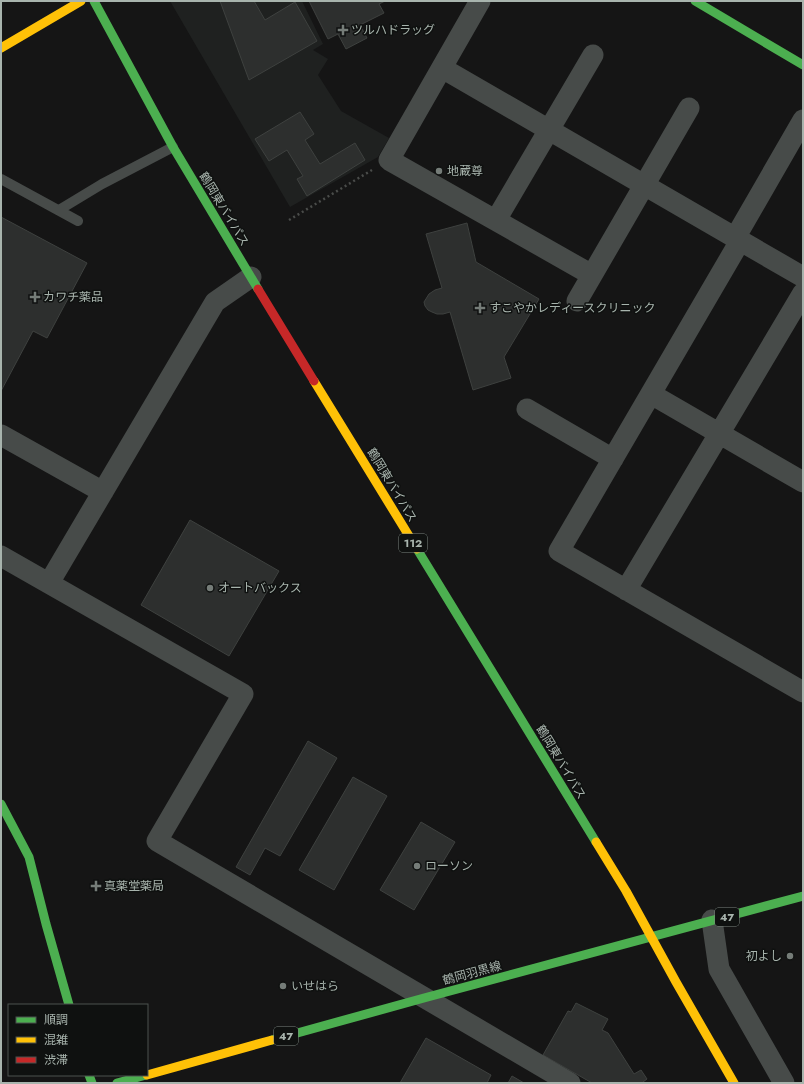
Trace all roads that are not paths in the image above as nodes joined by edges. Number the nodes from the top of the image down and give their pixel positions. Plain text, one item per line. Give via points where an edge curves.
1 (81, 1) edge
2 (94, 1) edge
3 (480, 1) edge
4 (695, 1) edge
5 (1, 48) edge
6 (592, 55) dead end
7 (803, 66) edge
8 (442, 68) junction
9 (689, 108) dead end
10 (803, 120) edge
11 (549, 130) junction
12 (173, 147) junction
13 (1, 179) edge
14 (644, 185) junction
15 (59, 210) junction
16 (496, 220) junction
17 (78, 221) dead end
18 (737, 239) junction
19 (592, 275) junction
20 (803, 277) edge
21 (251, 278) junction
22 (803, 293) edge
23 (577, 301) dead end
24 (651, 394) junction
25 (528, 409) dead end
26 (720, 434) junction
27 (1, 435) edge
28 (613, 459) junction
29 (803, 482) edge
30 (103, 492) junction
31 (1, 556) edge
32 (49, 583) junction
33 (626, 590) junction
34 (802, 690) edge
35 (1, 804) edge
36 (803, 896) edge
37 (712, 920) junction
38 (651, 937) junction
39 (424, 998) junction
40 (69, 1004) edge
41 (148, 1074) edge
42 (142, 1076) edge
43 (118, 1083) edge
44 (570, 1083) edge
45 (734, 1083) edge
46 (784, 1083) edge

1 - 5 main road
2 - 12 main road, 鶴岡東バイパス / 112
3 - 8 street
4 - 7 main road
6 - 11 street
8 - 11 street
8 - 16 street via 389,160
9 - 14 street
10 - 18 street
11 - 14 street
11 - 16 street
12 - 15 lane
12 - 21 main road, 鶴岡東バイパス / 112
13 - 15 lane
14 - 18 street
14 - 19 street
15 - 17 lane
16 - 19 street
18 - 20 street
18 - 24 street
19 - 23 street
21 - 30 street via 215,302
21 - 38 main road, 鶴岡東バイパス / 112
22 - 26 street
24 - 26 street
24 - 28 street
25 - 28 street
26 - 29 street
26 - 33 street
27 - 30 street
28 - 33 street via 559,551
30 - 32 street
31 - 32 street
32 - 39 street via 243,694 157,841
33 - 34 street
35 - 40 main road via 29,857
36 - 37 main road, 鶴岡羽黒線 / 47
37 - 38 main road, 鶴岡羽黒線 / 47
37 - 46 street via 719,969
38 - 39 main road, 鶴岡羽黒線 / 47
38 - 45 main road, 鶴岡東バイパス / 112
39 - 41 main road, 鶴岡羽黒線 / 47
39 - 44 street
42 - 43 main road, 鶴岡羽黒線 / 47

